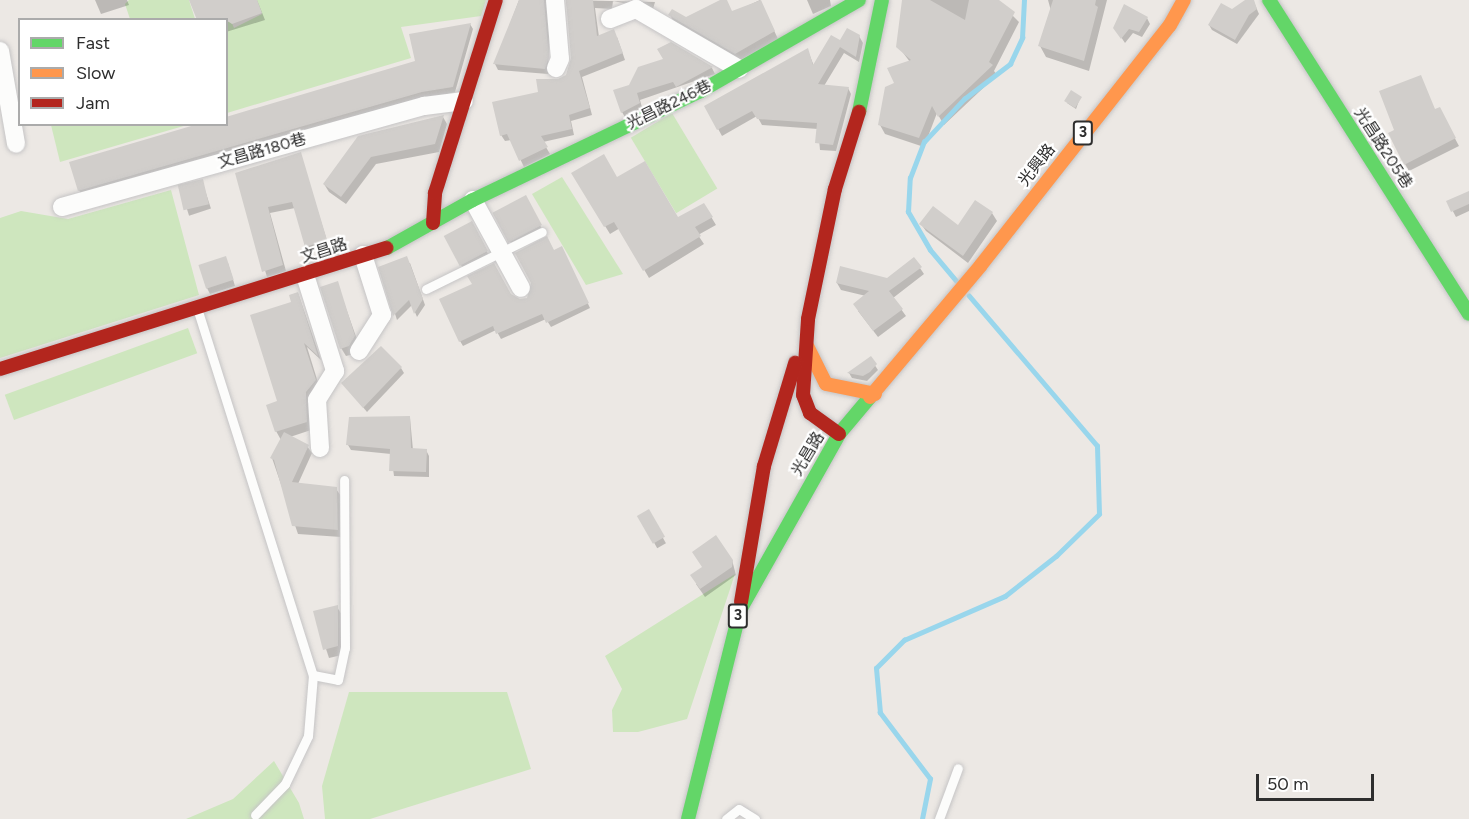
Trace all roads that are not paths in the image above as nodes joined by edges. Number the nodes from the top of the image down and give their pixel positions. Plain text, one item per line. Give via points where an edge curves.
1 (496, 0) edge
2 (555, 0) edge
3 (860, 0) edge
4 (882, 0) edge
5 (1184, 0) edge
6 (1269, 0) edge
7 (610, 19) dead end
8 (0, 51) edge
9 (556, 68) dead end
10 (739, 69) junction
11 (464, 101) junction
12 (16, 144) dead end
13 (473, 200) junction
14 (62, 207) dead end
15 (433, 223) junction
16 (542, 232) dead end
17 (502, 254) junction
18 (363, 255) junction
19 (305, 274) junction
20 (521, 288) dead end
21 (426, 289) dead end
22 (197, 306) junction
23 (1469, 314) edge
24 (808, 319) junction
25 (359, 351) dead end
26 (0, 369) edge
27 (875, 394) junction
28 (839, 434) junction
29 (320, 448) dead end
30 (344, 480) dead end
31 (740, 610) junction
32 (313, 675) junction
33 (958, 768) dead end
34 (255, 815) dead end
35 (688, 819) edge
36 (726, 819) edge
37 (755, 819) edge
38 (939, 819) edge

1 - 11 main road
2 - 9 street via 560,59
3 - 10 main road, 光昌路246巷
4 - 24 main road, 光昌路 via 865,91 835,189
5 - 27 main road, 光興路 / 3 via 1170,25
6 - 23 main road, 光昌路205巷
7 - 10 street via 636,9
8 - 12 street
10 - 13 main road, 光昌路246巷
11 - 14 street, 文昌路180巷 via 424,106
11 - 15 main road via 435,193
13 - 15 main road, 光昌路246巷
13 - 17 street
15 - 18 main road, 文昌路 via 394,246
16 - 17 lane
17 - 20 street
17 - 21 lane
18 - 19 main road, 文昌路
18 - 25 street via 382,315
19 - 22 main road, 文昌路
19 - 29 street via 335,371 317,400
22 - 26 main road, 文昌路
22 - 32 lane
24 - 27 main road via 807,349 826,384
24 - 28 main road, 光昌路 via 803,394 810,413
24 - 31 main road via 764,466
27 - 28 main road, 3
28 - 31 main road, 光昌路 / 3
30 - 32 lane via 345,648 338,680
31 - 35 main road, 光昌路 / 3
32 - 34 lane via 308,736 285,784
33 - 38 lane
36 - 37 lane via 739,809

